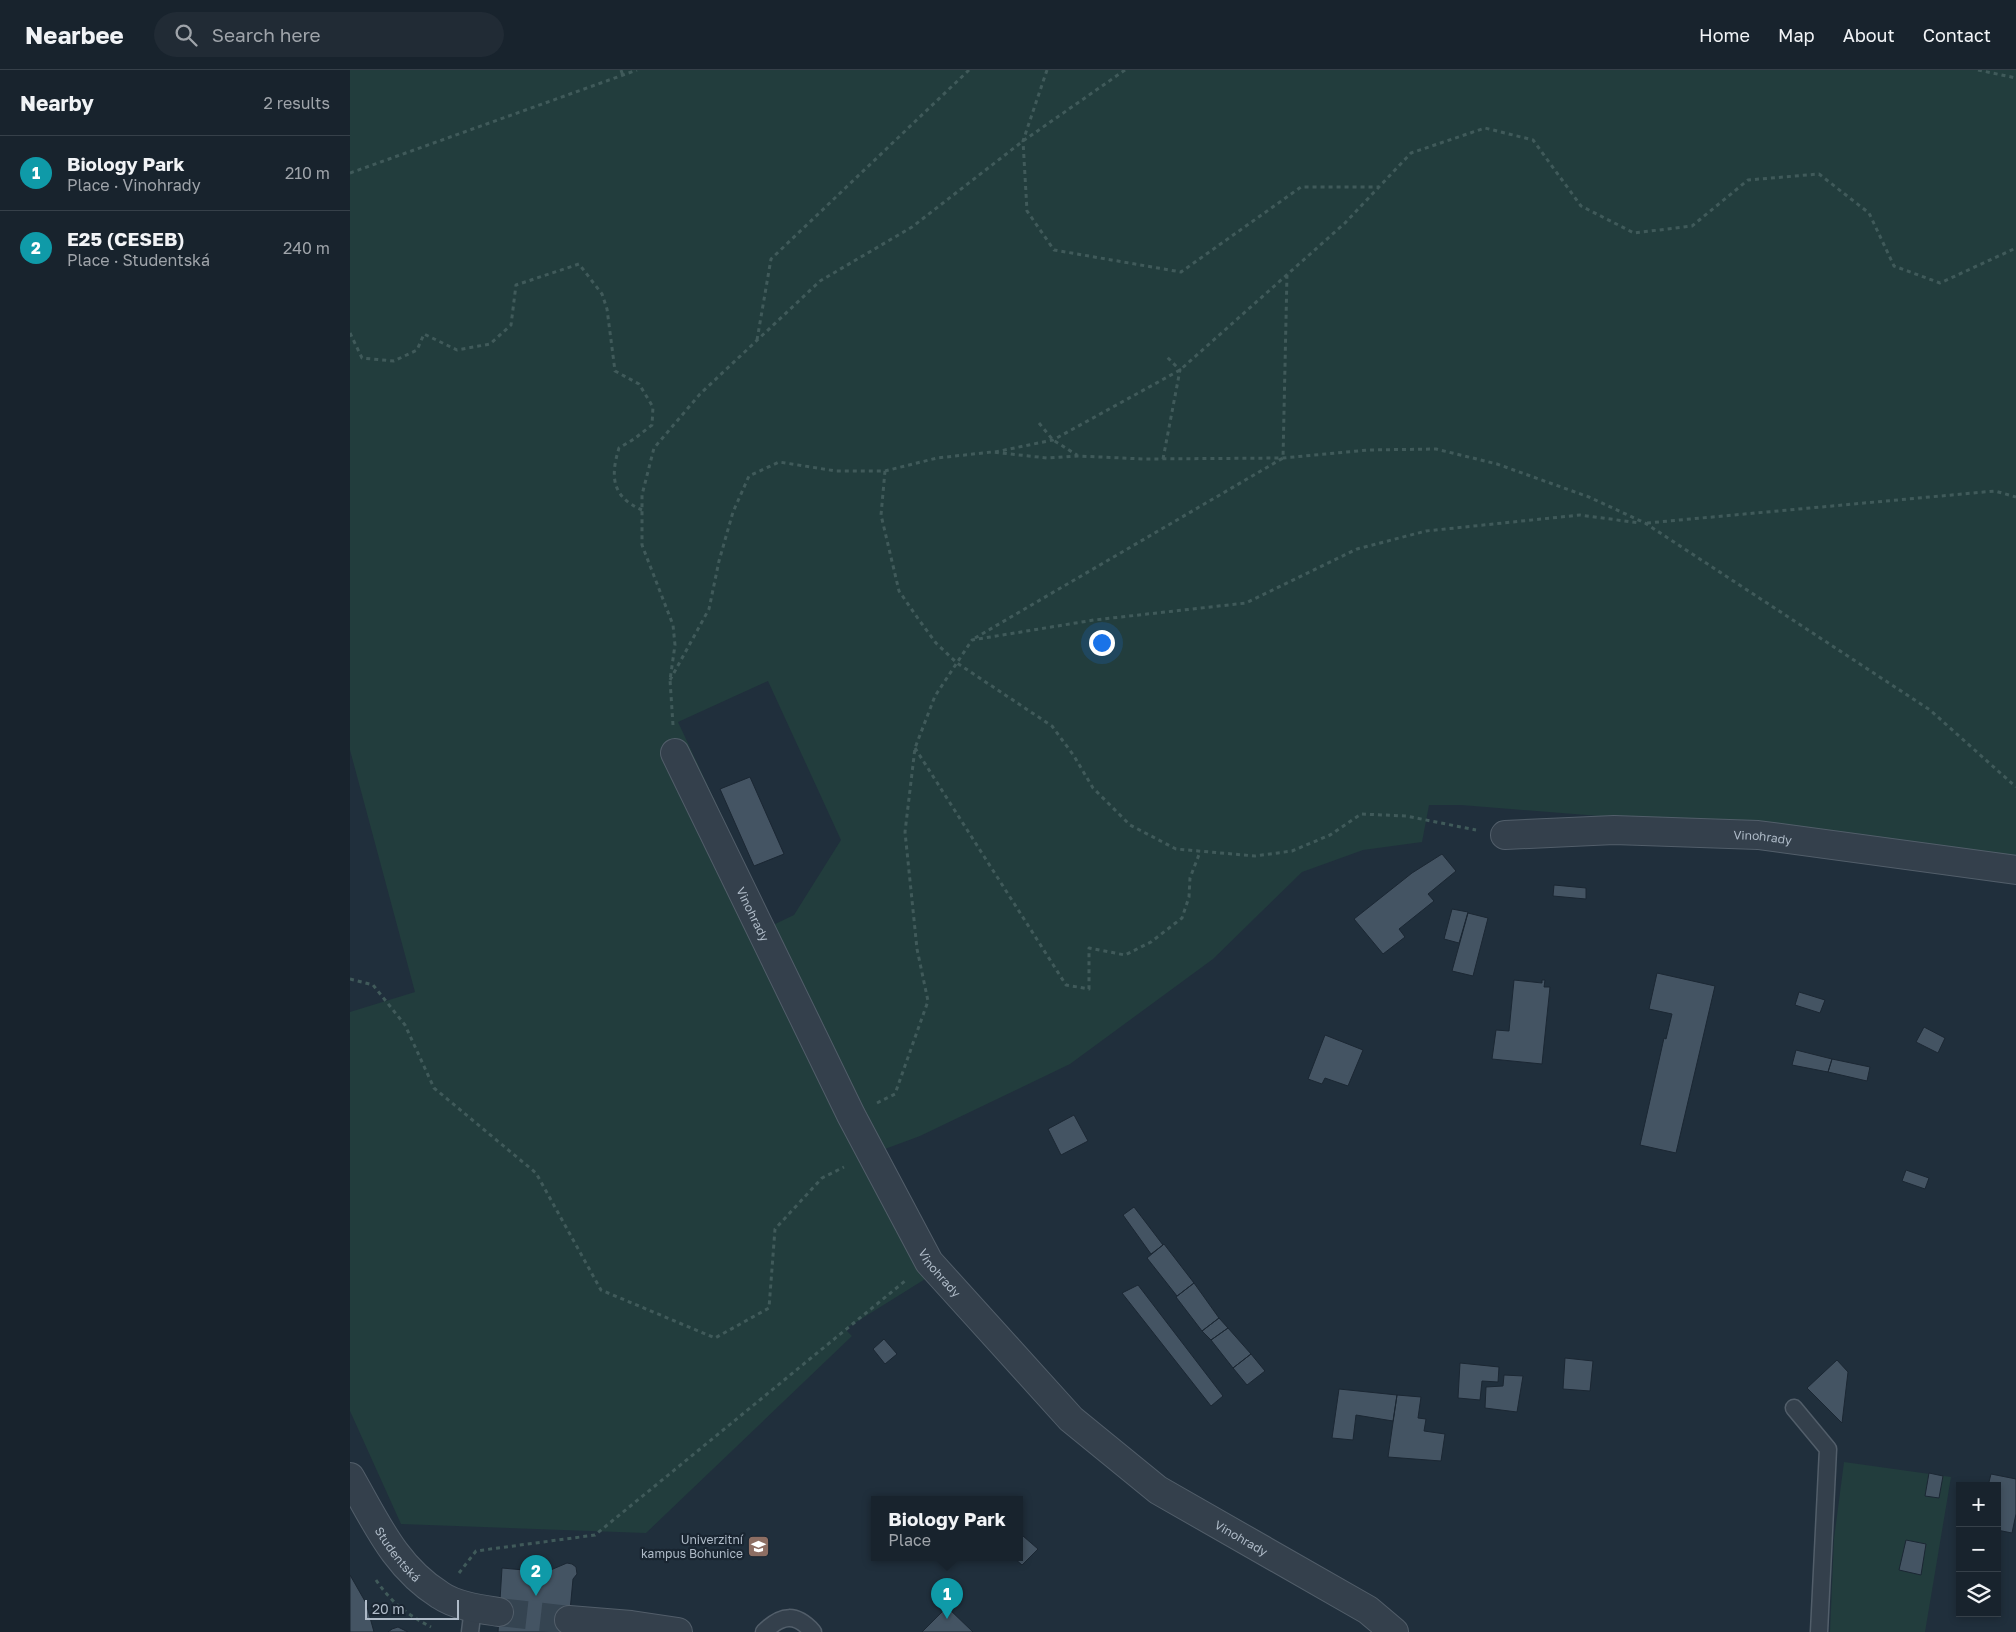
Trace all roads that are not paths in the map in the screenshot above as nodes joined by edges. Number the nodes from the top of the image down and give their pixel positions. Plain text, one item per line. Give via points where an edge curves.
1 (676, 752) road end
2 (1505, 836) road end
3 (2016, 870) edge
4 (1794, 1408) dead end
5 (350, 1477) edge
6 (481, 1617) tunnel mouth
7 (586, 1625) tunnel mouth
8 (678, 1632) edge
9 (764, 1632) edge
10 (813, 1632) edge
11 (1394, 1632) edge
12 (1819, 1632) edge

1 - 11 street, Vinohrady via 851,1115 929,1262 1071,1419 1158,1490 1368,1610
2 - 3 street, Vinohrady via 1614,830 1758,836
4 - 12 lane via 1828,1449
5 - 6 street, Studentská via 390,1548 412,1574 441,1596
7 - 8 street via 631,1625
9 - 10 lane via 772,1623 784,1618 802,1621

